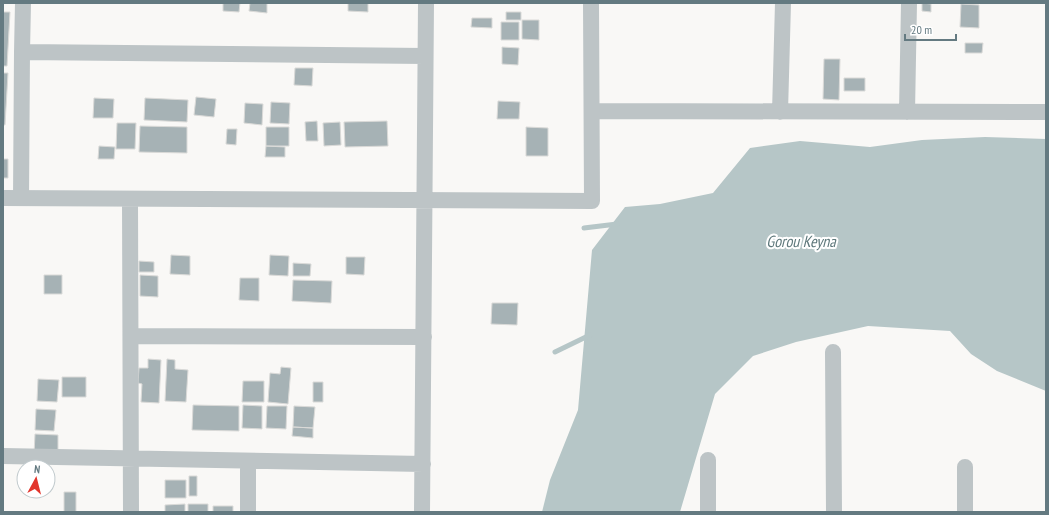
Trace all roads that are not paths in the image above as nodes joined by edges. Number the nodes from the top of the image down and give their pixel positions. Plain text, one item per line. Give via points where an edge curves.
1 (23, 3) edge
2 (426, 3) edge
3 (591, 3) edge
4 (783, 3) edge
5 (909, 3) edge
6 (22, 52) junction
7 (425, 56) junction
8 (592, 111) junction
9 (780, 112) junction
10 (908, 112) junction
11 (1046, 112) edge
12 (3, 198) edge
13 (21, 198) junction
14 (130, 198) junction
15 (424, 200) junction
16 (131, 336) junction
17 (424, 337) junction
18 (833, 352) dead end
19 (3, 456) edge
20 (131, 459) junction
21 (708, 460) dead end
22 (248, 461) junction
23 (423, 464) junction
24 (965, 467) dead end
25 (131, 512) edge
26 (248, 512) edge
27 (422, 512) edge
28 (708, 512) edge
29 (834, 512) edge
30 (964, 512) edge

1 - 6 street
2 - 7 street
3 - 8 street
4 - 9 street
5 - 10 street
6 - 7 street
6 - 13 street
7 - 15 street
8 - 9 street
8 - 15 street via 592,201
9 - 10 street
10 - 11 street
12 - 13 street
13 - 14 street
14 - 15 street
14 - 16 street
15 - 17 street
16 - 17 street
16 - 20 street
17 - 23 street
18 - 29 street
19 - 20 street
20 - 22 street
20 - 25 street
21 - 28 street
22 - 23 street
22 - 26 street
23 - 27 street
24 - 30 street

